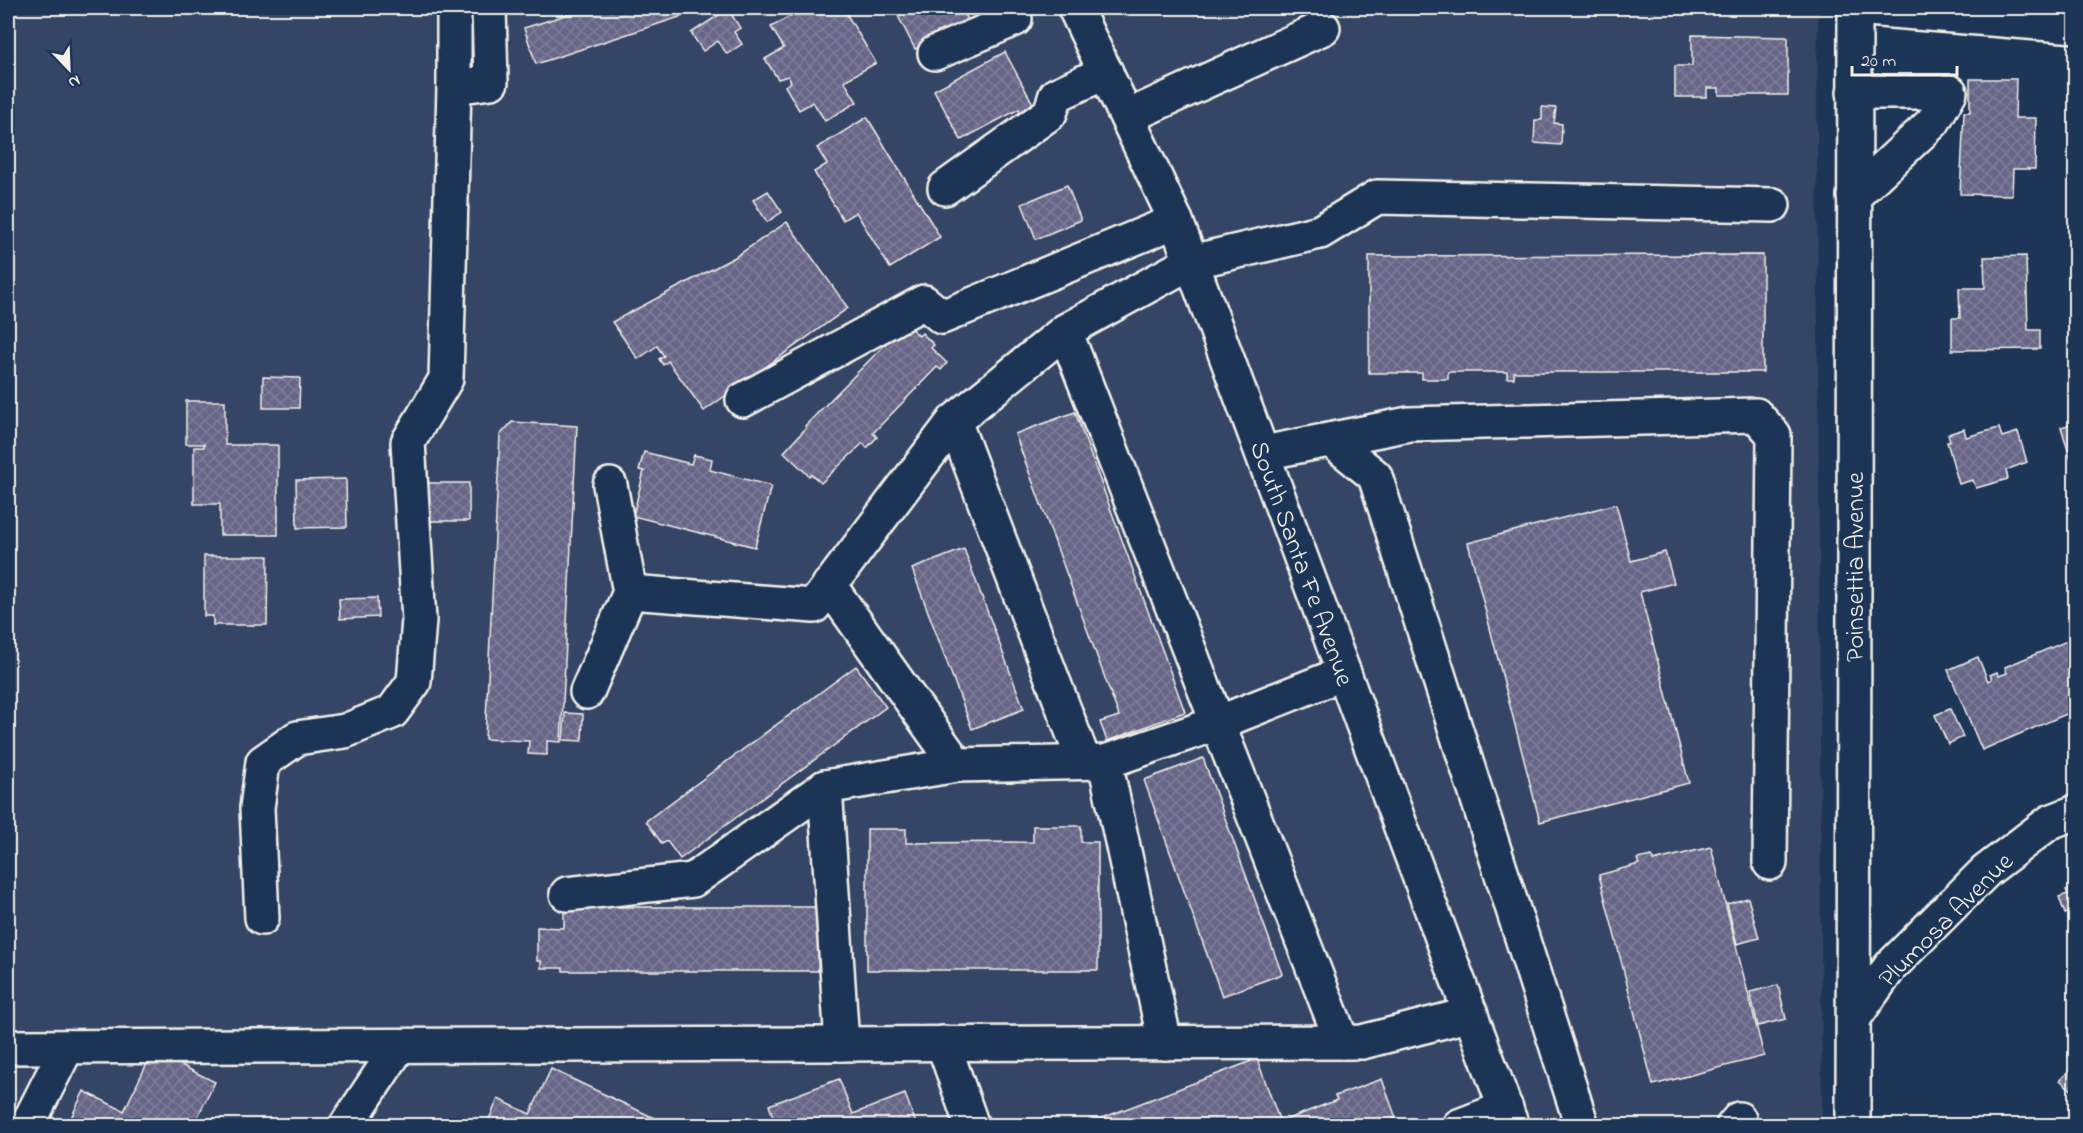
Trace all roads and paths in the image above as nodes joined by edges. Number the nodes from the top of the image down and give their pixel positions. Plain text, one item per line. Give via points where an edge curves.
1 (454, 8) edge
2 (489, 8) edge
3 (1006, 8) edge
4 (1075, 8) edge
5 (1855, 8) edge
6 (2076, 26) edge
7 (1323, 28) dead end
8 (935, 53) dead end
9 (1106, 72) junction
10 (454, 87) junction
11 (1854, 92) junction
12 (1127, 117) junction
13 (945, 188) dead end
14 (1854, 196) junction
15 (1773, 205) dead end
16 (1176, 221) junction
17 (1191, 262) junction
18 (1065, 331) junction
19 (743, 400) dead end
20 (954, 421) junction
21 (1330, 440) junction
22 (1263, 453) junction
23 (610, 485) dead end
24 (830, 585) junction
25 (630, 592) junction
26 (1344, 674) junction
27 (588, 692) dead end
28 (1218, 723) junction
29 (1095, 762) junction
30 (957, 765) junction
31 (825, 788) junction
32 (2076, 812) edge
33 (1770, 863) dead end
34 (567, 894) dead end
35 (262, 918) dead end
36 (1471, 1014) junction
37 (1854, 1018) junction
38 (1342, 1042) junction
39 (1165, 1043) junction
40 (842, 1044) junction
41 (944, 1044) junction
42 (399, 1046) junction
43 (8, 1047) edge
44 (67, 1047) junction
45 (1509, 1117) edge
46 (27, 1125) edge
47 (346, 1125) edge
48 (972, 1125) edge
49 (1459, 1125) edge
50 (1582, 1125) edge
51 (1853, 1125) edge

1 - 10 street
2 - 10 street via 491,82
3 - 8 street via 1015,19
4 - 9 street, South Santa Fe Avenue
5 - 6 street
5 - 11 street, Poinsettia Avenue
7 - 12 street
9 - 12 street, South Santa Fe Avenue
9 - 13 street via 1056,95 1050,113
10 - 35 street via 446,379 408,442 419,620 414,682 392,712 345,731 297,738 263,762 257,808
11 - 14 street, Poinsettia Avenue
11 - 14 street via 1950,92 1933,122
12 - 16 street, South Santa Fe Avenue
14 - 37 street, Poinsettia Avenue
15 - 17 street via 1377,197 1320,232
16 - 17 street, South Santa Fe Avenue
16 - 19 street via 942,317 924,303
17 - 18 street
17 - 22 street, South Santa Fe Avenue
18 - 20 street
18 - 28 street
20 - 24 street
20 - 29 street
21 - 22 street
21 - 33 street via 1408,424 1756,415 1774,435
21 - 50 street via 1375,476
22 - 26 street, South Santa Fe Avenue
23 - 25 street
24 - 25 street via 814,606
24 - 30 street
25 - 27 street
26 - 28 street
26 - 36 street, South Santa Fe Avenue
28 - 29 street
28 - 38 street
29 - 30 street
29 - 39 street
30 - 31 street
31 - 34 street via 693,879
31 - 40 street
32 - 37 street, Plumosa Avenue via 2050,822 1986,871 1890,967
36 - 38 street via 1362,1042
36 - 45 street, South Santa Fe Avenue
37 - 51 street, Poinsettia Avenue
38 - 39 street
39 - 41 street
40 - 41 street
40 - 42 street
41 - 48 street
42 - 44 street
42 - 47 street
43 - 44 street
44 - 46 street
45 - 49 street

